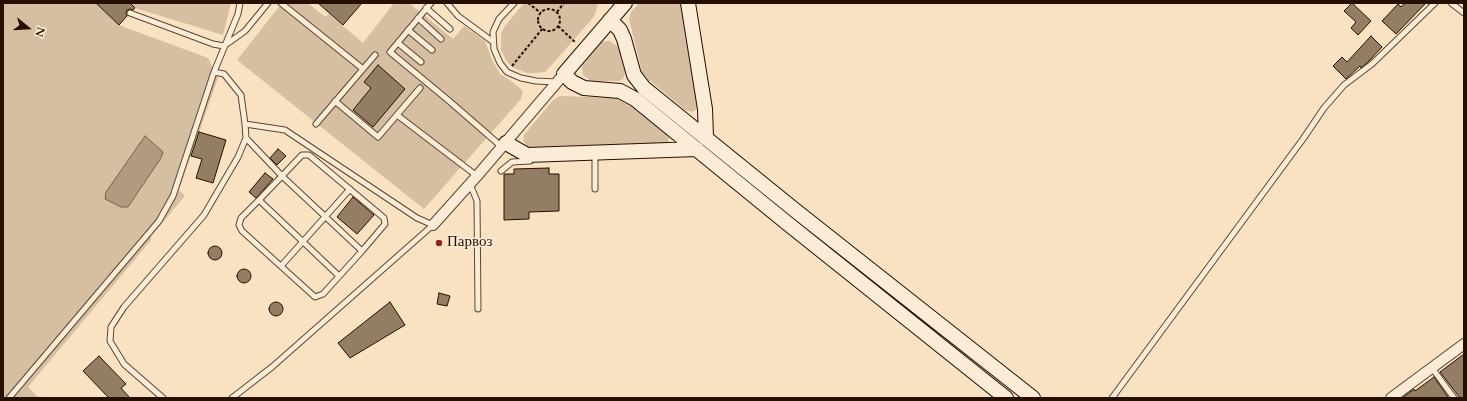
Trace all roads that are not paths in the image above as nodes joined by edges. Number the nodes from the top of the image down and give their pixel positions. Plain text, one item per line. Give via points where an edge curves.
1 (240, 3) edge
2 (268, 3) edge
3 (282, 3) edge
4 (431, 3) edge
5 (447, 3) edge
6 (514, 3) edge
7 (624, 3) edge
8 (688, 3) edge
9 (1435, 3) edge
10 (1451, 3) edge
11 (426, 8) junction
12 (130, 13) dead end
13 (1464, 13) edge
14 (418, 18) junction
15 (610, 20) junction
16 (450, 29) dead end
17 (408, 30) junction
18 (442, 39) dead end
19 (492, 41) junction
20 (398, 43) junction
21 (224, 46) junction
22 (432, 50) dead end
23 (375, 55) dead end
24 (421, 62) dead end
25 (362, 69) junction
26 (214, 72) junction
27 (561, 78) junction
28 (420, 88) dead end
29 (335, 101) junction
30 (397, 115) junction
31 (245, 124) junction
32 (316, 124) dead end
33 (706, 137) junction
34 (246, 138) junction
35 (504, 145) junction
36 (697, 149) junction
37 (594, 153) junction
38 (534, 161) dead end
39 (501, 171) dead end
40 (282, 176) junction
41 (474, 180) junction
42 (350, 189) junction
43 (595, 189) dead end
44 (259, 200) junction
45 (325, 216) junction
46 (433, 225) junction
47 (303, 242) junction
48 (362, 250) junction
49 (281, 266) junction
50 (339, 276) junction
51 (478, 309) dead end
52 (1464, 344) edge
53 (1432, 368) junction
54 (8, 398) edge
55 (163, 398) edge
56 (232, 398) edge
57 (1006, 398) edge
58 (1033, 398) edge
59 (1112, 398) edge
60 (1391, 398) edge
61 (1454, 398) edge

1 - 21 lane
2 - 21 lane via 245,31
3 - 25 lane
4 - 11 lane
5 - 19 lane via 458,16
6 - 19 lane via 499,19 492,32
7 - 15 street
8 - 33 street
9 - 59 lane via 1372,64 1344,85 1324,108
10 - 13 lane
11 - 14 lane
11 - 16 lane
12 - 21 lane
14 - 17 lane
14 - 18 lane
15 - 27 street
15 - 33 street via 620,30 634,75 644,88
17 - 20 lane
17 - 22 lane
19 - 27 lane via 500,63 507,72 536,81
20 - 24 lane
20 - 35 lane via 390,52
21 - 26 lane
23 - 25 lane
25 - 29 lane
26 - 31 lane via 224,74 241,95
26 - 54 lane via 173,196 159,222
27 - 35 street
27 - 36 street via 584,88 620,91 636,99
28 - 30 lane
29 - 30 lane via 378,137
29 - 32 lane
30 - 41 lane
31 - 34 lane
31 - 46 lane via 285,130 417,218
33 - 58 street
34 - 40 lane
34 - 55 lane via 238,157 204,215 124,307 111,327 110,341 124,364
35 - 37 street via 527,155
35 - 41 street
36 - 37 street
36 - 57 street
37 - 43 lane
38 - 39 lane via 512,162
40 - 42 lane via 302,155 310,155
40 - 44 lane
40 - 45 lane
41 - 46 street
41 - 51 lane via 478,201
42 - 45 lane
42 - 48 lane via 384,218 385,224
44 - 47 lane
44 - 49 lane via 241,218 239,225 242,232
45 - 47 lane
45 - 48 lane
46 - 56 lane via 272,367
47 - 49 lane
47 - 50 lane
48 - 50 lane
49 - 50 lane via 315,296 323,294
52 - 53 street
53 - 60 street
53 - 61 lane

